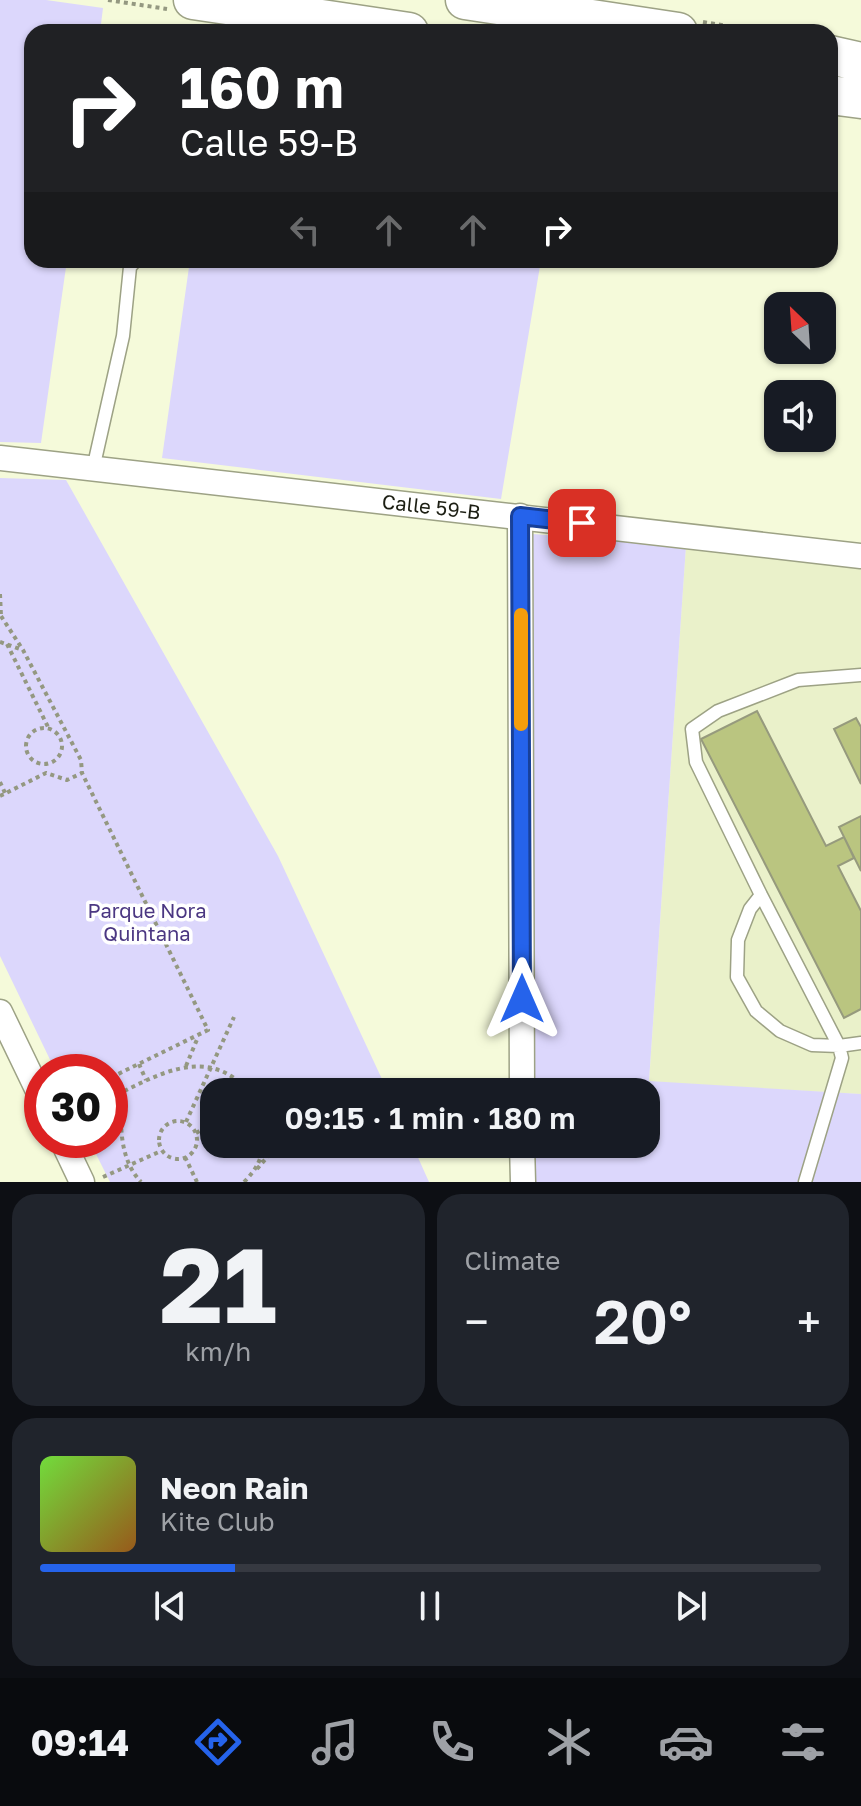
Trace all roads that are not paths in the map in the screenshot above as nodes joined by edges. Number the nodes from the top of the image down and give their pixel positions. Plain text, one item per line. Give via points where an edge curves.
1 (465, 0) edge
2 (177, 4) edge
3 (343, 24) edge
4 (625, 24) edge
5 (838, 57) edge
6 (861, 62) edge
7 (838, 96) edge
8 (861, 99) edge
9 (130, 268) edge
10 (0, 458) edge
11 (93, 469) junction
12 (520, 516) junction
13 (861, 556) edge
14 (861, 675) edge
15 (761, 895) junction
16 (0, 1012) edge
17 (861, 1043) edge
18 (839, 1046) junction
19 (24, 1062) edge
20 (522, 1078) edge
21 (76, 1158) edge
22 (522, 1158) edge
23 (92, 1180) edge
24 (523, 1182) edge
25 (805, 1182) edge

1 - 4 main road
2 - 3 main road
5 - 6 main road
7 - 8 main road
9 - 11 lane via 123,336
10 - 11 street, Calle 59-B
11 - 12 street, Calle 59-B
12 - 13 street, Calle 59-B
12 - 20 street
14 - 15 lane via 798,680 718,711 692,729 696,762
15 - 18 lane
15 - 18 lane via 738,940 737,977 756,1011 780,1031 812,1045
16 - 19 street
17 - 18 lane
18 - 25 lane via 842,1058
21 - 23 street
22 - 24 street

